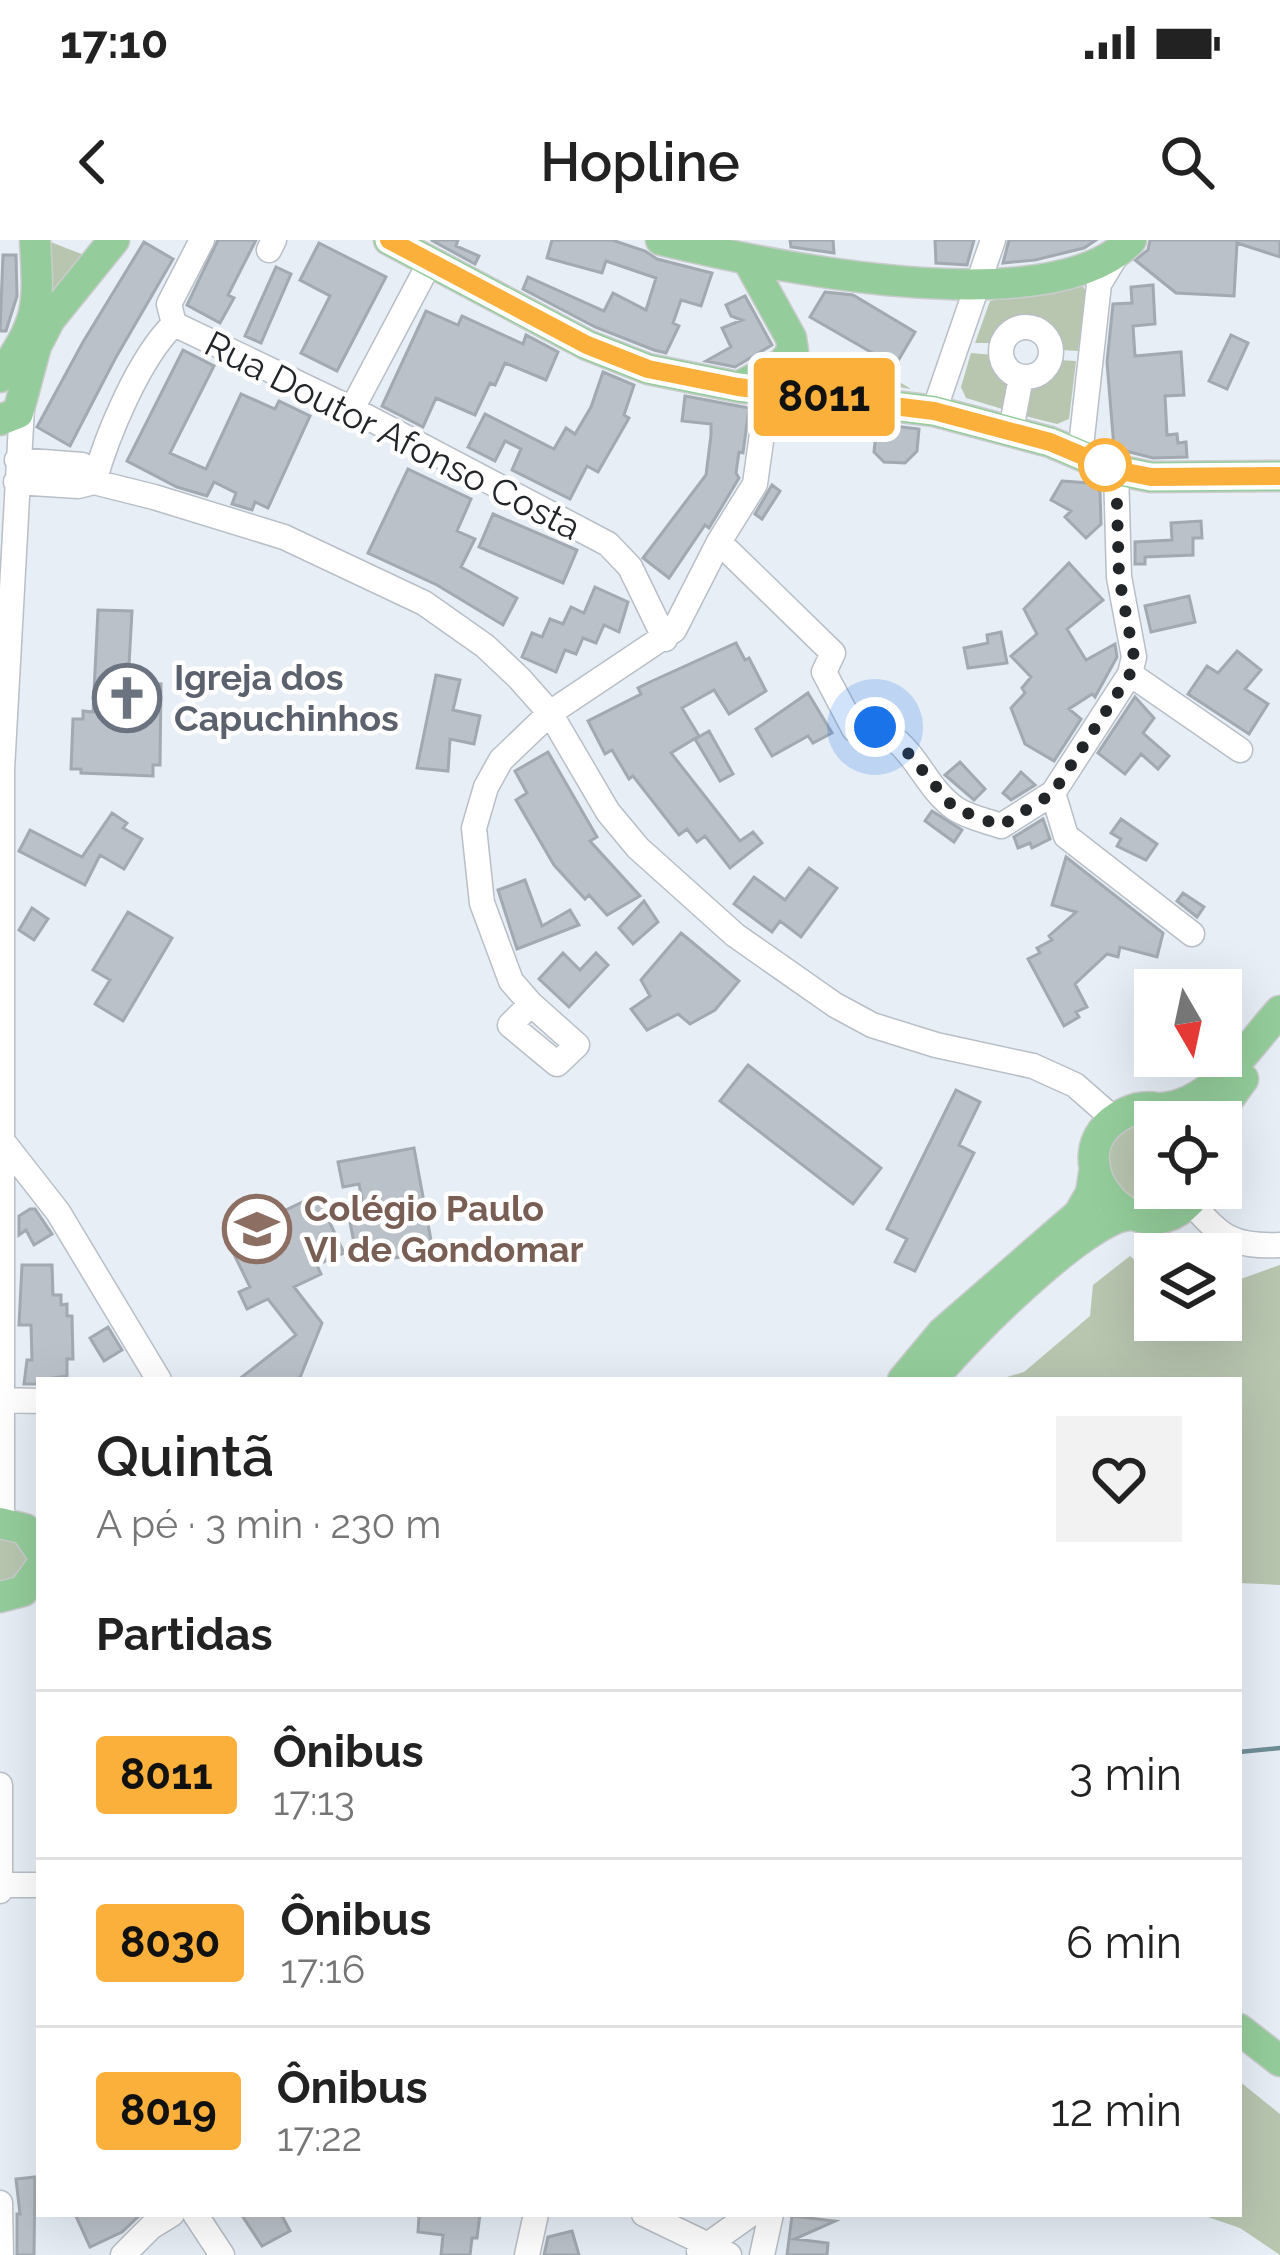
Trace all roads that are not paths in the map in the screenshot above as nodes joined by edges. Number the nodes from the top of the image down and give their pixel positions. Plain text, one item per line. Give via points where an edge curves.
1 (35, 240) edge
2 (79, 240) edge
3 (202, 240) edge
4 (389, 240) edge
5 (661, 240) edge
6 (993, 240) edge
7 (113, 241) edge
8 (1124, 248) edge
9 (752, 251) edge
10 (430, 262) junction
11 (976, 285) junction
12 (174, 324) junction
13 (955, 345) junction
14 (1001, 350) junction
15 (1051, 352) junction
16 (1090, 357) junction
17 (1021, 377) junction
18 (753, 389) junction
19 (7, 400) edge
20 (352, 410) junction
21 (934, 411) junction
22 (1011, 430) junction
23 (1080, 455) junction
24 (1116, 470) junction
25 (16, 471) junction
26 (1280, 476) edge
27 (94, 482) junction
28 (718, 542) junction
29 (665, 639) junction
30 (1130, 674) junction
31 (550, 713) junction
32 (1240, 750) dead end
33 (1053, 793) junction
34 (1192, 934) dead end
35 (1, 942) edge
36 (531, 1004) dead end
37 (1280, 1011) edge
38 (1280, 1039) edge
39 (1192, 1101) edge
40 (1226, 1101) edge
41 (1134, 1110) edge
42 (1115, 1120) junction
43 (4, 1143) junction
44 (1095, 1167) junction
45 (49, 1202) junction
46 (1, 1208) edge
47 (1174, 1209) edge
48 (1206, 1209) edge
49 (1130, 1215) junction
50 (1280, 1245) edge
51 (0, 1268) edge
52 (157, 1377) edge
53 (905, 1377) edge
54 (935, 1377) edge
55 (1, 1400) edge
56 (36, 1401) edge
57 (1, 1522) edge
58 (36, 1543) edge
59 (36, 1579) edge
60 (0, 1597) edge
61 (0, 1785) edge
62 (36, 1885) edge
63 (0, 1888) edge
64 (1242, 2031) edge
65 (1242, 2053) edge
66 (1280, 2061) edge
67 (1280, 2083) edge
68 (0, 2203) edge
69 (167, 2217) edge
70 (197, 2217) edge
71 (535, 2217) edge
72 (649, 2217) edge
73 (748, 2217) edge
74 (770, 2217) edge
75 (710, 2252) edge
76 (1, 2255) edge
77 (123, 2255) edge
78 (222, 2255) edge
79 (527, 2255) edge
80 (762, 2255) edge

1 - 19 main road via 38,307
2 - 7 main road
3 - 12 street via 169,304
4 - 10 main road
5 - 9 main road
6 - 11 street
7 - 19 main road via 50,320
8 - 11 main road via 1092,267
8 - 16 street via 1099,284
9 - 11 main road
9 - 18 main road via 793,351
10 - 18 main road via 615,358
10 - 20 street
11 - 13 street
12 - 20 street, Rua Doutor Afonso Costa
12 - 27 street, Rua Doutor Afonso Costa via 159,339
13 - 14 street
13 - 21 street
14 - 15 street via 1011,332 1027,327 1042,333
14 - 17 street via 1006,369
15 - 16 street
15 - 17 street via 1044,370
16 - 23 street
17 - 22 street
18 - 21 main road
18 - 28 street via 755,484
19 - 25 street via 23,428
20 - 29 street, Rua Doutor Afonso Costa via 608,544 630,567
21 - 22 main road
22 - 23 main road
23 - 24 main road
24 - 26 main road
24 - 30 street
25 - 27 street via 78,486
25 - 35 street
27 - 31 street via 284,537 361,571 485,646
28 - 29 street
28 - 33 street via 833,653 824,673 854,729 875,727 897,740 954,808 1001,826
29 - 31 street
30 - 32 street
30 - 33 street
31 - 36 street via 501,760 473,828 496,948
31 - 42 street via 638,848 775,964 872,1025 1052,1074
33 - 34 street via 1066,836
35 - 43 street
37 - 39 main road
38 - 40 main road
41 - 42 main road
42 - 44 main road via 1099,1141
43 - 45 street
43 - 46 street
44 - 49 main road via 1106,1196
44 - 53 main road via 1079,1214 942,1333
45 - 46 street via 22,1199
45 - 52 street
46 - 51 street
47 - 49 main road via 1162,1217
48 - 50 street via 1228,1239
49 - 54 main road via 1088,1233
51 - 55 street
55 - 56 street
55 - 57 street
57 - 58 main road via 25,1529
59 - 60 main road
61 - 63 street
62 - 63 street
64 - 66 main road
65 - 67 main road
68 - 76 street
69 - 77 street
70 - 78 street
71 - 79 street
72 - 75 street
73 - 75 street
74 - 80 street

